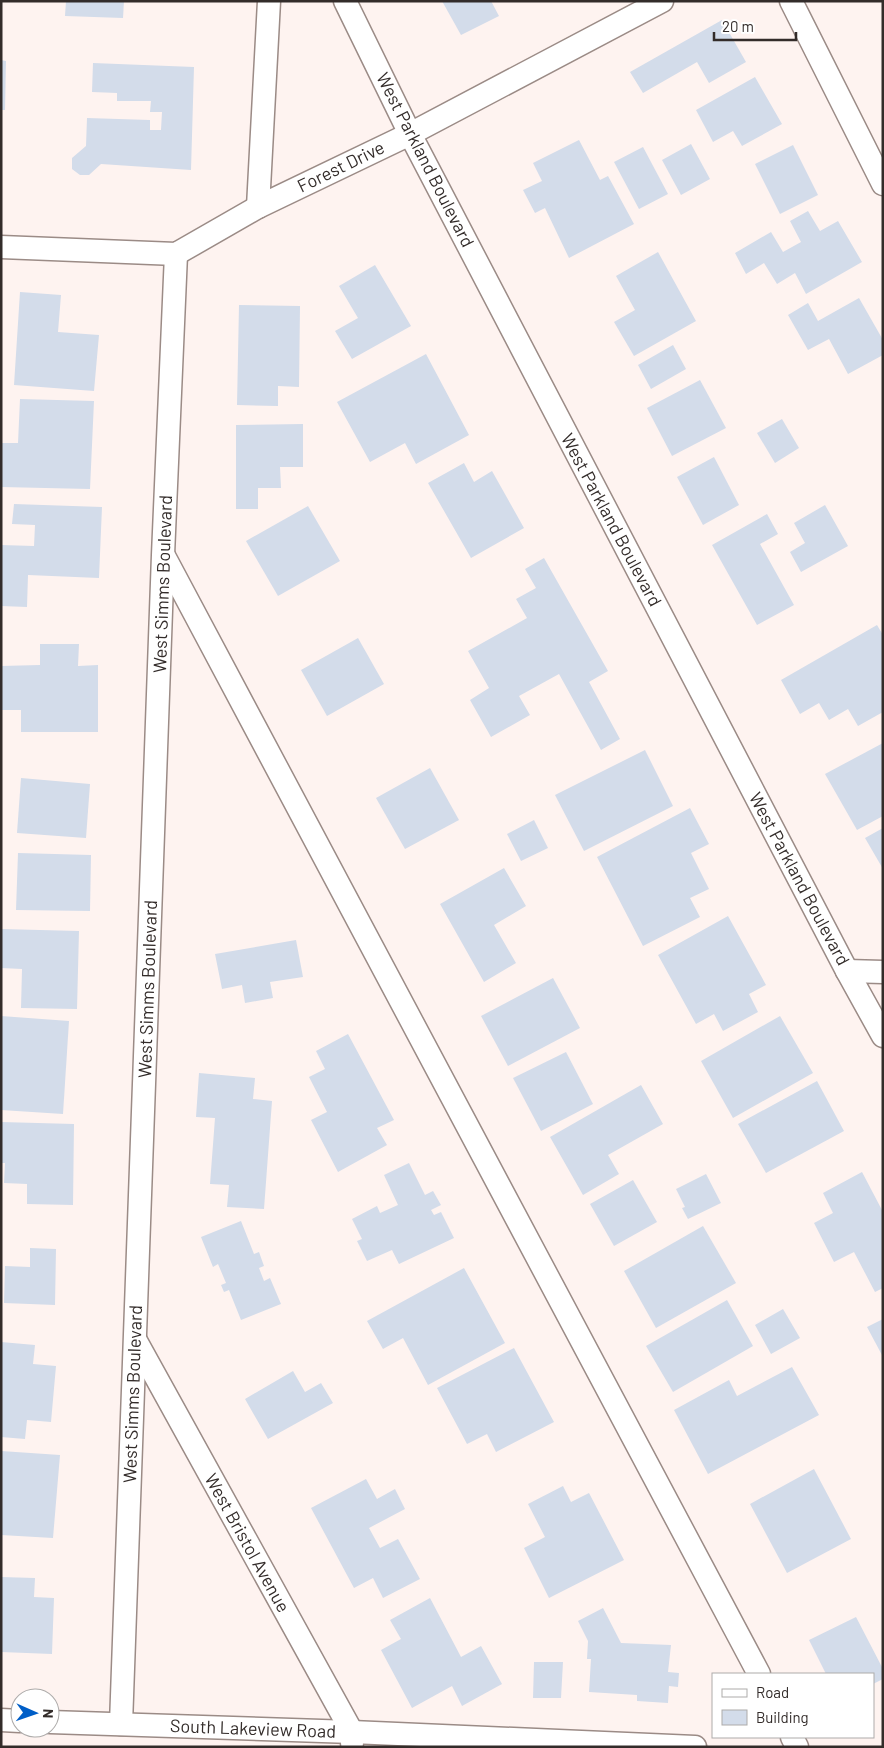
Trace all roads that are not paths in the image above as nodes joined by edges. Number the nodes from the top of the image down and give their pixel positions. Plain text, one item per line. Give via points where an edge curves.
1 (269, 1) edge
2 (346, 1) edge
3 (662, 1) edge
4 (791, 1) edge
5 (410, 134) junction
6 (883, 184) edge
7 (258, 207) junction
8 (1, 247) edge
9 (176, 254) junction
10 (163, 555) junction
11 (847, 971) junction
12 (883, 972) edge
13 (883, 1036) edge
14 (136, 1341) junction
15 (757, 1673) edge
16 (60, 1722) edge
17 (121, 1724) junction
18 (352, 1739) edge
19 (695, 1747) edge

1 - 7 street
2 - 5 street, West Parkland Boulevard
3 - 5 street, Forest Drive
4 - 6 street
5 - 7 street, Forest Drive
5 - 11 street, West Parkland Boulevard
7 - 9 street, Forest Drive
8 - 9 street
9 - 10 street, West Simms Boulevard
10 - 14 street, West Simms Boulevard
10 - 15 street
11 - 12 street
11 - 13 street, West Parkland Boulevard
14 - 17 street, West Simms Boulevard
14 - 18 street, West Bristol Avenue
16 - 17 street, South Lakeview Road
17 - 18 street, South Lakeview Road
18 - 19 street, South Lakeview Road

